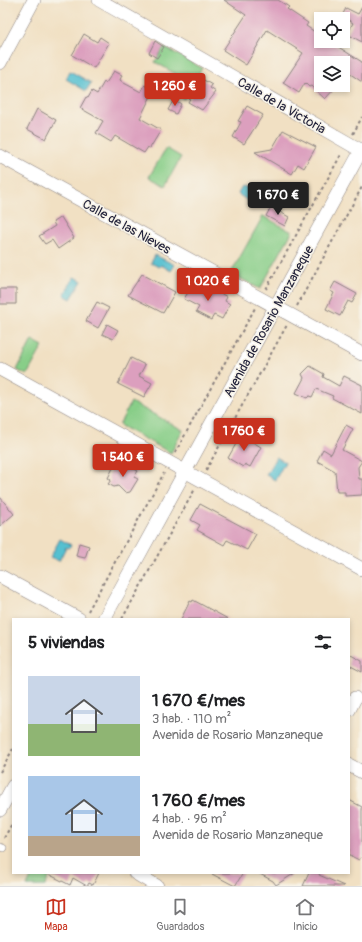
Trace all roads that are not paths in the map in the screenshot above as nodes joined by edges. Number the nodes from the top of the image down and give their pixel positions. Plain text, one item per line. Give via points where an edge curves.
1 (34, 0) edge
2 (99, 0) edge
3 (0, 63) edge
4 (362, 150) edge
5 (0, 156) edge
6 (276, 306) junction
7 (362, 354) edge
8 (0, 368) edge
9 (186, 471) junction
10 (362, 569) edge
11 (0, 576) edge
12 (83, 616) edge
13 (105, 618) edge
14 (355, 698) dead end
15 (350, 708) edge
16 (350, 766) edge
17 (362, 772) edge
18 (8, 793) edge
19 (0, 810) edge
20 (137, 874) edge
21 (157, 886) edge

1 - 3 street
2 - 4 street, Calle de la Victoria
4 - 6 street, Avenida de Rosario Manzaneque
5 - 6 street, Calle de las Nieves
6 - 7 street, Calle de las Nieves
6 - 9 street, Avenida de Rosario Manzaneque
8 - 9 street
9 - 10 street
9 - 13 street, Avenida de Rosario Manzaneque
11 - 12 street
14 - 15 street
16 - 17 street
18 - 19 street
20 - 21 street

